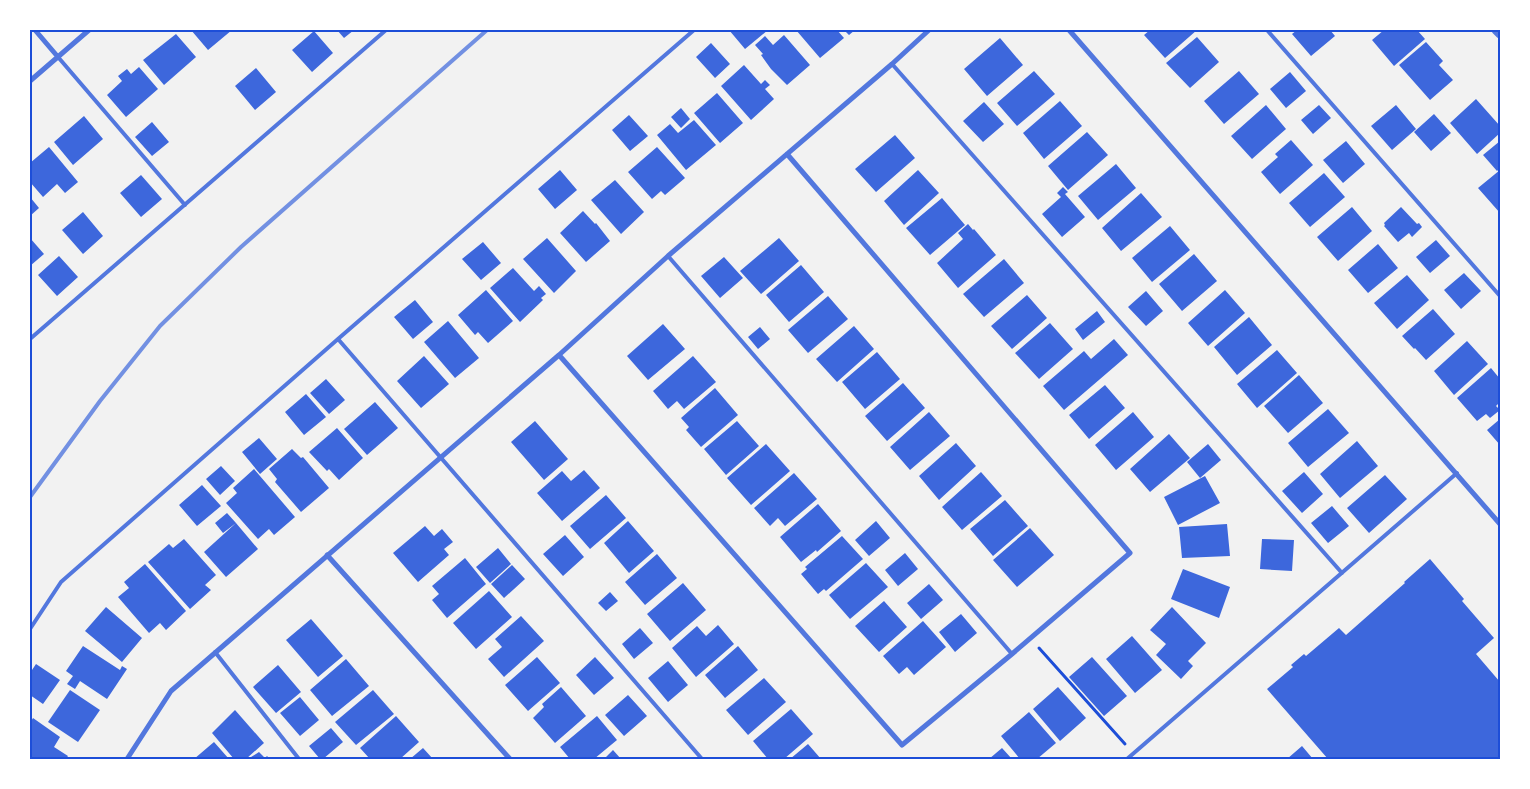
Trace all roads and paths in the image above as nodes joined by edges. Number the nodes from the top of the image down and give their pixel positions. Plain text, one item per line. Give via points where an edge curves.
1 (34, 30) edge
2 (89, 30) edge
3 (386, 30) edge
4 (694, 30) edge
5 (929, 30) edge
6 (1070, 30) edge
7 (1267, 30) edge
8 (1496, 30) edge
9 (1500, 34) edge
10 (58, 57) junction
11 (892, 64) junction
12 (30, 81) edge
13 (787, 154) junction
14 (185, 205) junction
15 (668, 256) junction
16 (1500, 296) edge
17 (338, 339) junction
18 (30, 340) edge
19 (558, 355) junction
20 (441, 457) junction
21 (1457, 473) junction
22 (1500, 524) edge
23 (326, 555) junction
24 (1342, 573) junction
25 (30, 629) edge
26 (1030, 638) junction
27 (215, 652) junction
28 (1012, 654) junction
29 (1133, 754) junction
30 (127, 759) edge
31 (299, 759) edge
32 (510, 759) edge
33 (702, 759) edge
34 (1127, 759) edge

1 - 10 street
2 - 10 street
3 - 14 lane
4 - 17 lane
5 - 11 street
6 - 21 street
7 - 16 lane
8 - 9 street
10 - 12 street
10 - 14 lane
11 - 13 street
11 - 24 lane
13 - 15 street
13 - 26 street via 1130,553
14 - 18 lane
15 - 19 street
15 - 28 lane
17 - 20 lane
17 - 25 lane via 62,582
19 - 20 street
19 - 28 street via 902,745
20 - 23 street
20 - 33 lane
21 - 22 street
21 - 24 lane
23 - 27 street
23 - 32 street
24 - 29 lane
26 - 28 street
26 - 29 path
27 - 30 street via 171,691
27 - 31 lane
29 - 34 lane

